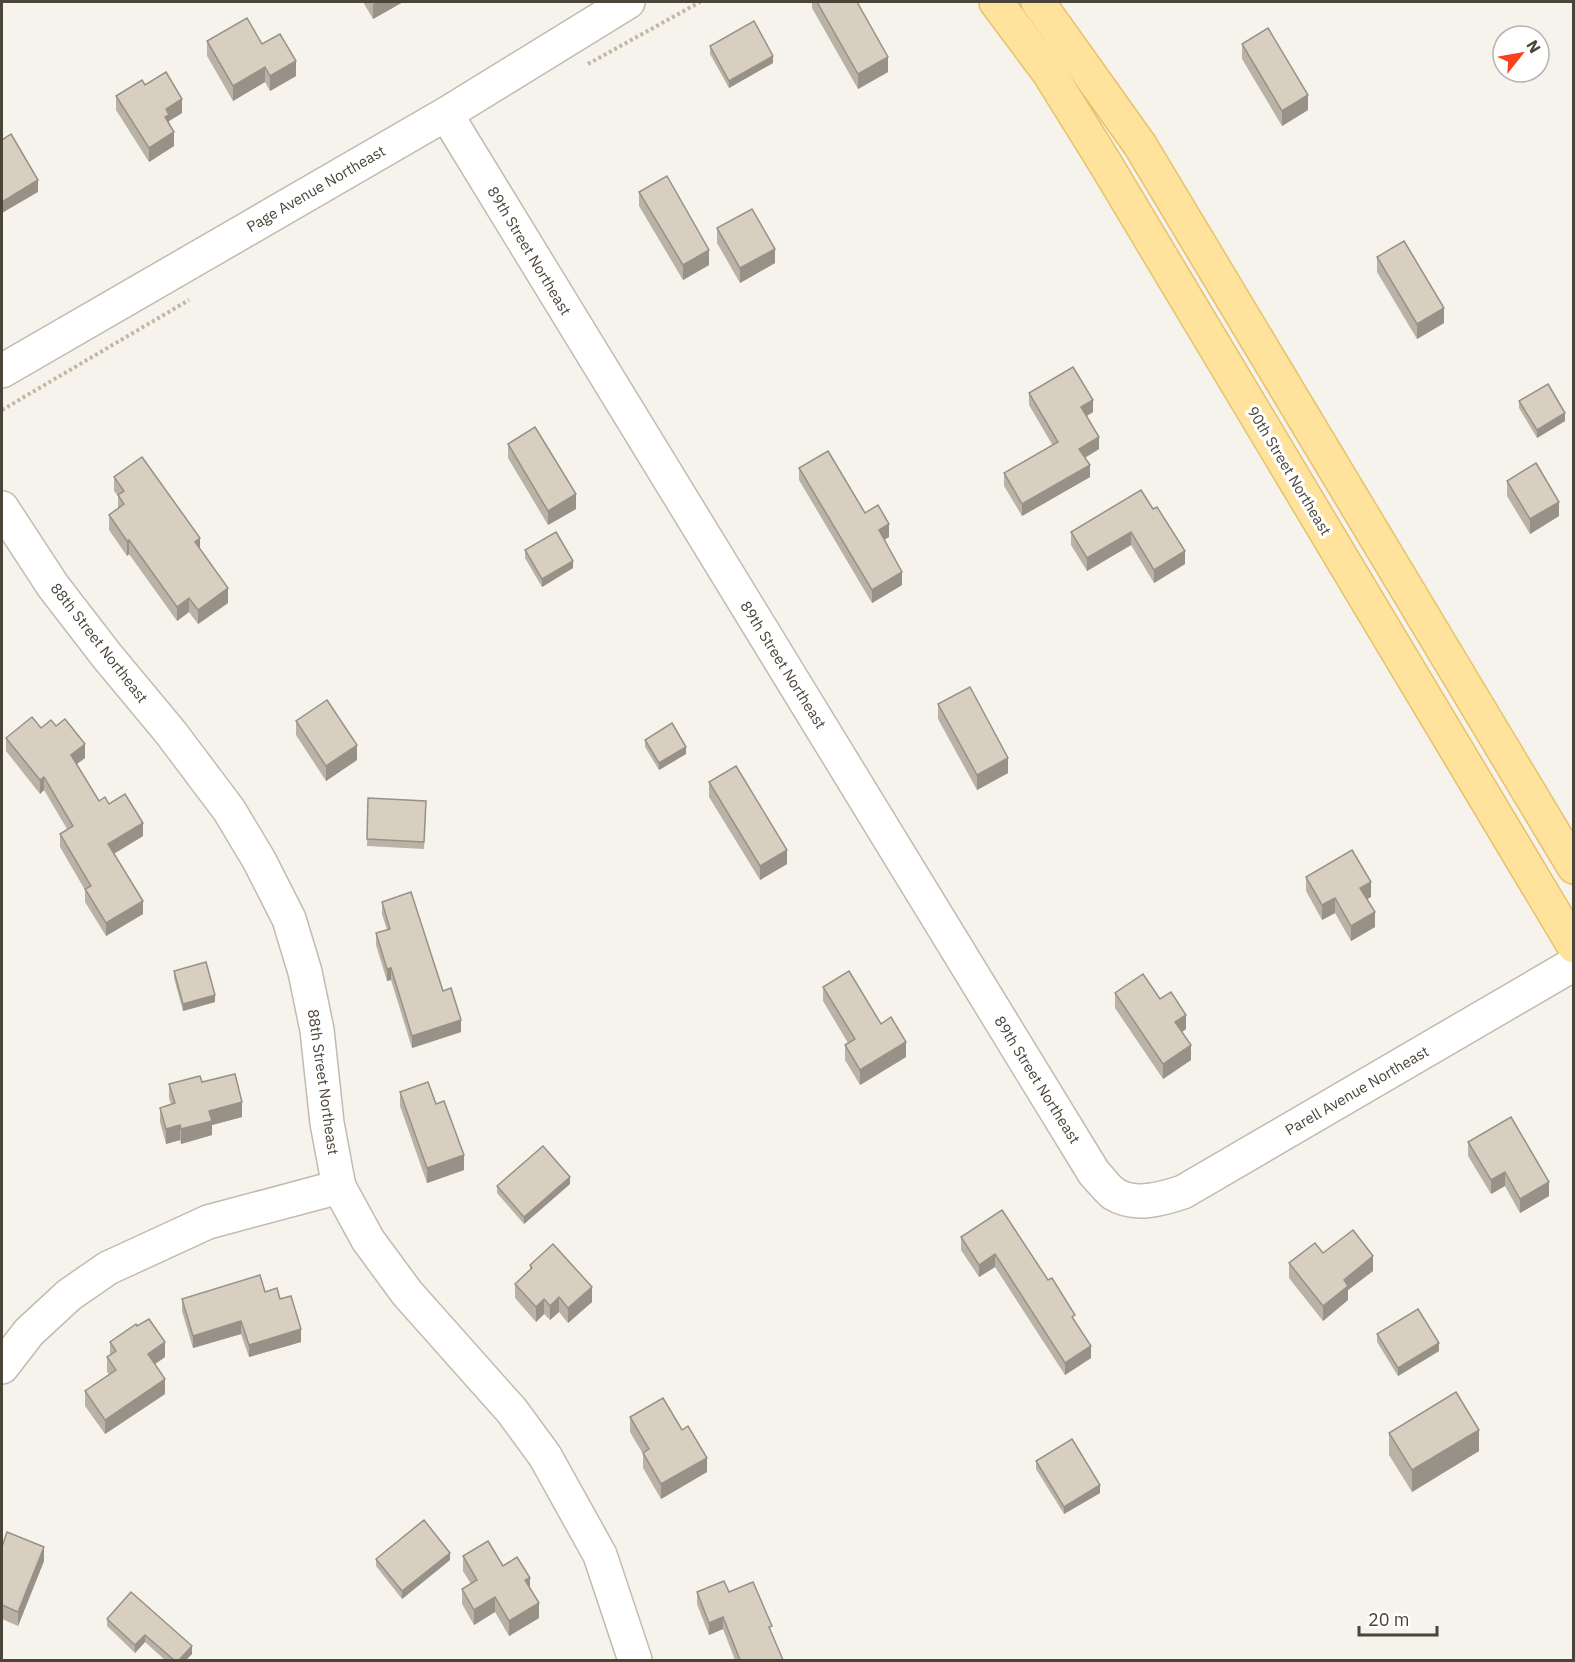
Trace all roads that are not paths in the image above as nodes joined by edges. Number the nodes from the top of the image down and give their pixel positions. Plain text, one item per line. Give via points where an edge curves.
1 (628, 2) edge
2 (996, 2) edge
3 (1038, 2) edge
4 (446, 114) junction
5 (2, 371) edge
6 (2, 508) edge
7 (1574, 867) edge
8 (1574, 946) edge
9 (1574, 964) edge
10 (339, 1187) junction
11 (1135, 1201) joint
12 (2, 1367) edge
13 (635, 1660) edge

1 - 4 street, Page Avenue Northeast
2 - 8 main road, 90th Street Northeast via 1049,73 1080,123
3 - 7 main road via 1140,145
4 - 5 street, Page Avenue Northeast
4 - 11 street, 89th Street Northeast via 1094,1173 1114,1194
6 - 10 street, 88th Street Northeast via 53,586 229,810 289,919 317,1030 327,1123
9 - 11 street, Parell Avenue Northeast via 1183,1192 1157,1200
10 - 12 street via 208,1222 108,1268 69,1295 29,1332
10 - 13 street, 88th Street Northeast via 368,1240 407,1293 512,1411 546,1456 600,1555

